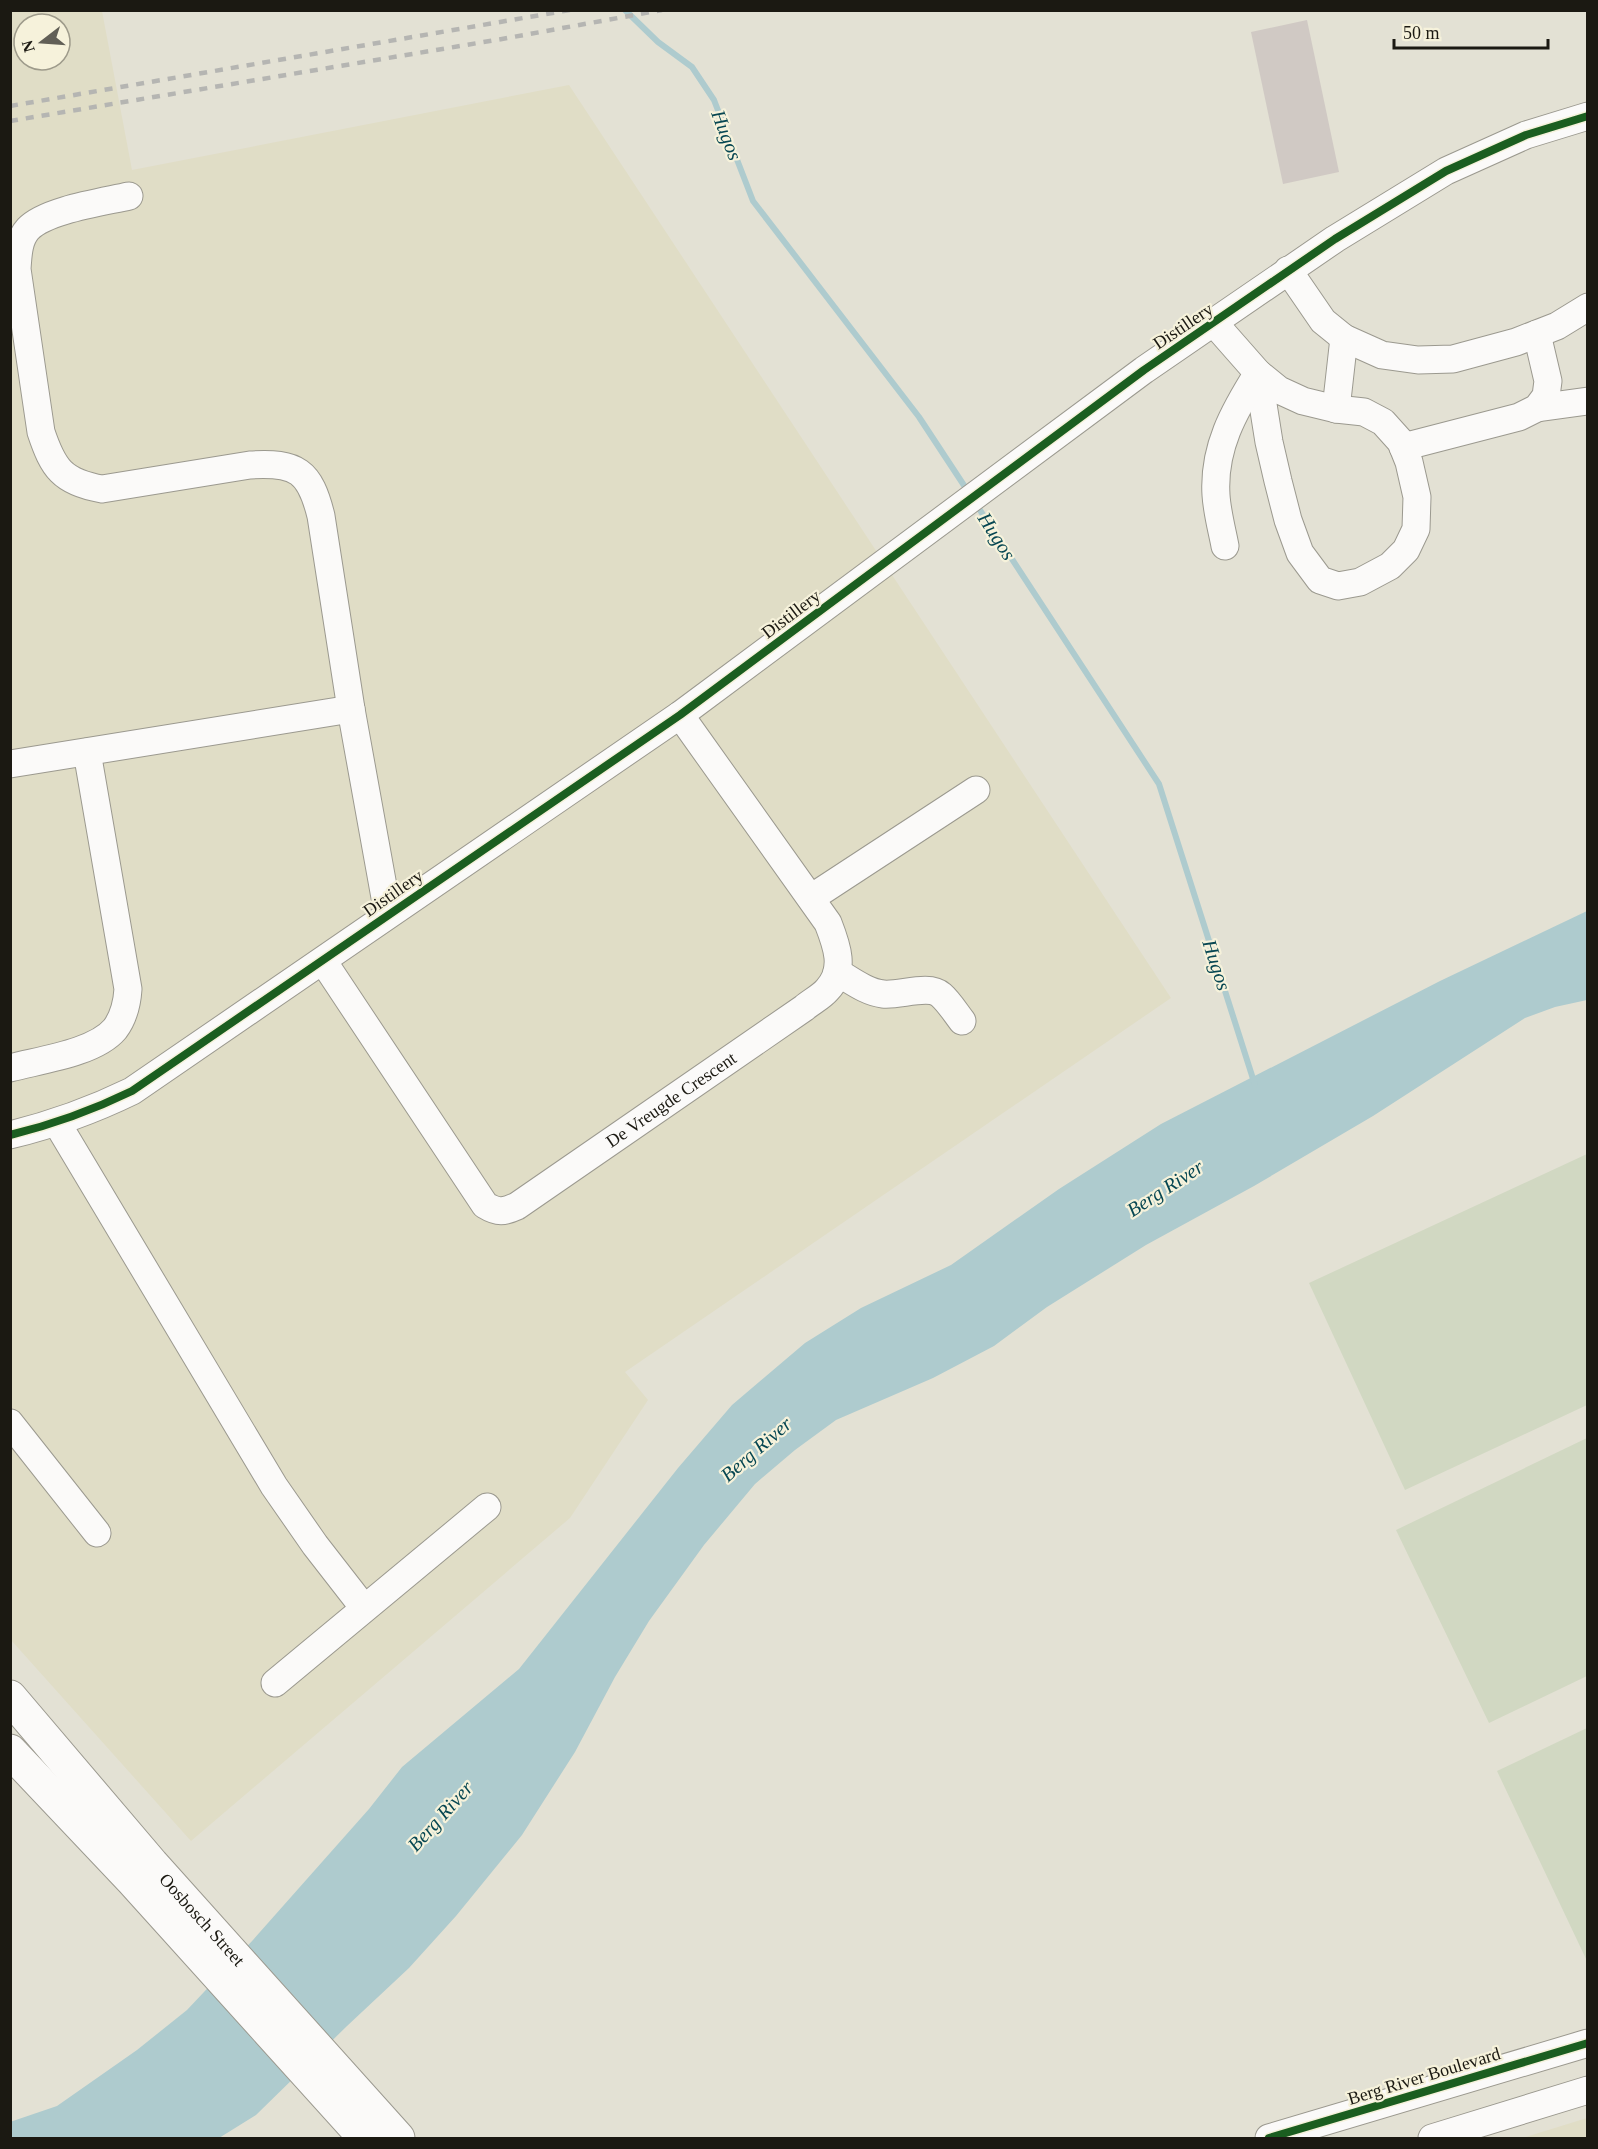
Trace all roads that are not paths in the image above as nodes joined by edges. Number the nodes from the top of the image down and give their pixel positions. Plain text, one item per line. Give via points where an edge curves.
1 (1587, 116) edge
2 (129, 196) dead end
3 (1288, 270) junction
4 (1587, 307) edge
5 (1214, 323) junction
6 (1537, 334) junction
7 (1344, 338) junction
8 (1258, 373) junction
9 (1587, 401) edge
10 (1537, 408) junction
11 (1336, 409) junction
12 (1403, 447) junction
13 (1225, 546) dead end
14 (351, 709) junction
15 (680, 715) junction
16 (87, 752) junction
17 (10, 764) edge
18 (976, 790) dead end
19 (811, 898) junction
20 (388, 914) junction
21 (323, 961) junction
22 (837, 972) junction
23 (962, 1021) dead end
24 (10, 1068) edge
25 (57, 1123) junction
26 (10, 1135) edge
27 (10, 1423) edge
28 (487, 1507) dead end
29 (97, 1533) dead end
30 (364, 1608) junction
31 (275, 1683) dead end
32 (10, 1697) edge
33 (10, 1751) edge
34 (142, 1873) junction
35 (1587, 2043) edge
36 (1587, 2090) edge
37 (365, 2139) edge
38 (398, 2139) edge
39 (1269, 2139) edge
40 (1432, 2139) edge

1 - 3 street, Distillery via 1526,135 1446,171
2 - 14 street via 43,217 27,230 19,247 17,269 41,432 49,454 62,473 81,485 102,489 250,465 291,468 305,477 315,492 321,516
3 - 5 street, Distillery
3 - 7 street via 1323,321
4 - 6 street
5 - 8 street
5 - 15 street, Distillery via 1144,370
6 - 7 street via 1453,359 1418,360 1382,355
6 - 10 street via 1548,381
7 - 11 street
8 - 11 street via 1279,390
8 - 12 street via 1269,442 1288,520 1300,553 1320,580 1338,586 1360,582 1390,566 1406,550 1416,529 1417,497
8 - 13 street via 1237,406 1218,453 1216,495
9 - 10 street
10 - 12 street via 1519,417
11 - 12 street via 1364,412 1383,422
14 - 16 street
14 - 20 street
15 - 19 street
15 - 20 street, Distillery
16 - 17 street
16 - 24 street via 128,989 127,1004 114,1030 102,1040 83,1049
18 - 19 street
19 - 22 street via 828,923 838,949
20 - 21 street, Distillery
21 - 22 street, De Vreugde Crescent via 485,1205 505,1212 804,1008 827,990
21 - 25 street, Distillery via 132,1091
22 - 23 street via 868,991 882,994 932,990
25 - 26 street, Distillery
25 - 30 street via 274,1486
27 - 29 street
28 - 30 street
30 - 31 street
32 - 34 main road, Oosbosch Street
33 - 34 main road, Oosbosch Street
34 - 37 main road, Oosbosch Street
34 - 38 main road, Oosbosch Street
35 - 39 street, Berg River Boulevard
36 - 40 street

